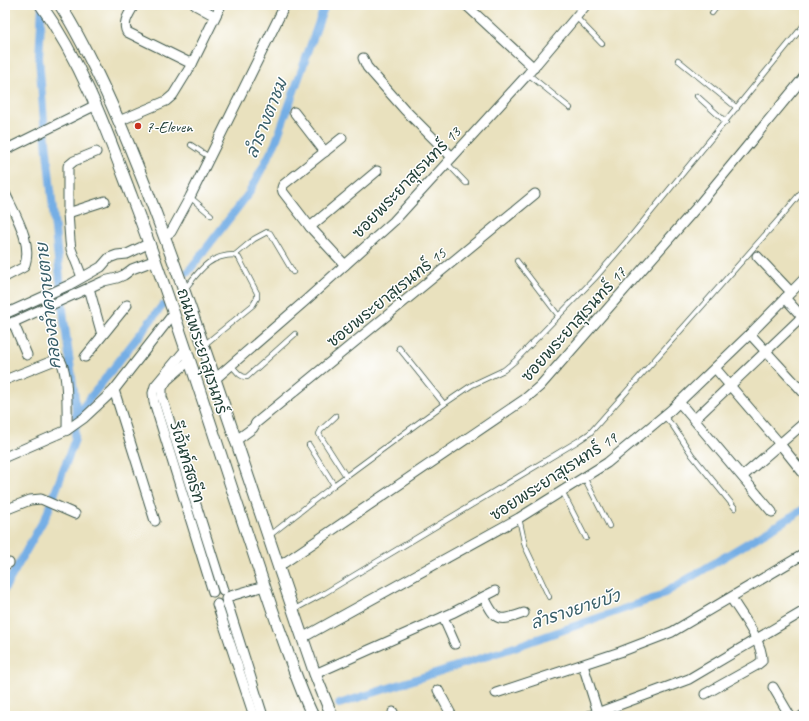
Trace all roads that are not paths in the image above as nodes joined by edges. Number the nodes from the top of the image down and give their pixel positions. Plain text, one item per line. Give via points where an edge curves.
1 (41, 5) edge
2 (134, 5) edge
3 (195, 5) edge
4 (221, 5) edge
5 (285, 5) edge
6 (466, 5) edge
7 (586, 5) edge
8 (718, 5) edge
9 (62, 9) edge
10 (712, 13) dead end
11 (215, 16) junction
12 (576, 17) junction
13 (804, 25) edge
14 (602, 44) dead end
15 (363, 58) dead end
16 (678, 60) dead end
17 (192, 64) junction
18 (531, 71) junction
19 (804, 78) edge
20 (697, 96) dead end
21 (96, 105) junction
22 (570, 108) dead end
23 (737, 108) junction
24 (294, 112) dead end
25 (119, 121) junction
26 (726, 122) junction
27 (342, 138) dead end
28 (191, 145) dead end
29 (5, 150) edge
30 (96, 152) dead end
31 (325, 152) junction
32 (209, 157) junction
33 (450, 160) junction
34 (377, 171) dead end
35 (466, 183) dead end
36 (804, 189) edge
37 (5, 193) edge
38 (535, 194) dead end
39 (190, 197) junction
40 (105, 201) dead end
41 (68, 214) junction
42 (212, 215) dead end
43 (310, 227) junction
44 (164, 235) junction
45 (150, 243) junction
46 (127, 254) junction
47 (235, 255) junction
48 (757, 256) dead end
49 (156, 260) junction
50 (517, 261) dead end
51 (345, 265) junction
52 (132, 269) junction
53 (293, 272) dead end
54 (5, 277) edge
55 (82, 277) junction
56 (804, 279) edge
57 (89, 288) junction
58 (184, 290) junction
59 (788, 295) junction
60 (127, 305) dead end
61 (174, 313) junction
62 (5, 314) edge
63 (558, 315) junction
64 (803, 318) edge
65 (9, 324) edge
66 (295, 334) dead end
67 (750, 334) junction
68 (102, 335) junction
69 (203, 346) junction
70 (399, 348) dead end
71 (766, 351) junction
72 (188, 354) junction
73 (27, 355) dead end
74 (85, 357) dead end
75 (231, 365) junction
76 (715, 368) junction
77 (5, 380) edge
78 (214, 380) junction
79 (731, 385) junction
80 (114, 390) junction
81 (804, 393) edge
82 (679, 402) junction
83 (444, 404) junction
84 (336, 416) dead end
85 (664, 416) junction
86 (695, 419) junction
87 (804, 423) edge
88 (69, 428) junction
89 (234, 438) junction
90 (780, 444) junction
91 (310, 445) dead end
92 (5, 457) edge
93 (244, 467) junction
94 (226, 473) junction
95 (804, 474) edge
96 (346, 476) junction
97 (743, 476) junction
98 (584, 477) junction
99 (334, 485) junction
100 (562, 491) junction
101 (735, 508) dead end
102 (5, 510) edge
103 (772, 512) dead end
104 (75, 514) dead end
105 (519, 518) junction
106 (155, 521) dead end
107 (610, 526) dead end
108 (268, 537) junction
109 (586, 538) dead end
110 (804, 554) edge
111 (278, 567) junction
112 (263, 583) junction
113 (496, 591) dead end
114 (213, 592) junction
115 (225, 595) junction
116 (549, 596) dead end
117 (484, 597) junction
118 (731, 598) junction
119 (217, 604) junction
120 (293, 610) junction
121 (804, 611) edge
122 (524, 613) dead end
123 (443, 618) junction
124 (302, 638) junction
125 (756, 639) junction
126 (455, 644) dead end
127 (583, 665) junction
128 (315, 674) junction
129 (773, 687) dead end
130 (438, 690) dead end
131 (496, 693) dead end
132 (705, 694) dead end
133 (599, 715) edge
134 (254, 716) edge
135 (263, 716) edge
136 (312, 716) edge
137 (332, 716) edge
138 (452, 716) edge
139 (589, 716) edge
140 (790, 716) edge

1 - 21 street, ถนนพระยาสุเรนทร์ via 54,23
2 - 17 street via 125,22 124,28 127,32
3 - 11 street
4 - 11 street
5 - 32 street
6 - 18 street
7 - 12 street, ซอยพระยาสุเรนทร์ 13
8 - 10 lane
9 - 25 street, ถนนพระยาสุเรนทร์ via 90,59
11 - 17 street
12 - 14 lane
12 - 18 street, ซอยพระยาสุเรนทร์ 13
13 - 23 lane
15 - 33 street via 367,67
16 - 23 lane
17 - 25 street via 174,95 166,101
18 - 22 lane
18 - 33 street, ซอยพระยาสุเรนทร์ 13
19 - 111 street, ซอยพระยาสุเรนทร์ 17 via 697,207 540,386 525,399
20 - 26 lane
21 - 29 street
21 - 45 street, ถนนพระยาสุเรนทร์
23 - 26 lane
24 - 31 street
25 - 44 street, ถนนพระยาสุเรนทร์
26 - 63 lane via 595,278
27 - 31 street
28 - 32 lane
30 - 41 street via 68,166
31 - 43 street via 282,188
32 - 39 street
33 - 35 lane
33 - 51 street, ซอยพระยาสุเรนทร์ 13 via 394,221
34 - 43 street
36 - 120 lane via 590,433
37 - 54 street via 26,241 28,254 24,267
38 - 89 street, ซอยพระยาสุเรนทร์ 15 via 256,423 249,424
39 - 42 lane
39 - 44 street via 171,232
40 - 41 street
41 - 55 street via 71,249
43 - 51 street
44 - 58 street, ถนนพระยาสุเรนทร์
45 - 46 street
45 - 49 street, ถนนพระยาสุเรนทร์
46 - 52 street
46 - 55 street via 109,258 101,267
47 - 53 lane via 267,232
47 - 58 lane via 204,264
47 - 69 lane via 255,288 257,298 253,305
48 - 59 street
49 - 52 street
49 - 61 street, ถนนพระยาสุเรนทร์
50 - 63 lane
51 - 75 street, ซอยพระยาสุเรนทร์ 13
52 - 57 street via 120,277
55 - 62 street
56 - 59 street, ซอยพระยาสุเรนทร์ 19
57 - 65 street
57 - 68 street
58 - 69 street, ถนนพระยาสุเรนทร์
59 - 64 street
59 - 67 street, ซอยพระยาสุเรนทร์ 19
60 - 68 street
61 - 72 street, ถนนพระยาสุเรนทร์
61 - 80 street
63 - 83 lane via 504,370 472,385
64 - 71 street
65 - 73 street
66 - 75 lane via 247,377 240,375
67 - 71 street
67 - 76 street, ซอยพระยาสุเรนทร์ 19
68 - 74 street
69 - 78 street, ถนนพระยาสุเรนทร์
70 - 83 lane
71 - 79 street
71 - 81 street
72 - 94 street, ถนนพระยาสุเรนทร์
72 - 114 street, รีเจ้นท์สตรีท via 154,386 153,397
72 - 115 street, รีเจ้นท์สตรีท via 162,388 162,397
75 - 78 street, ซอยพระยาสุเรนทร์ 13
76 - 79 street
76 - 82 street, ซอยพระยาสุเรนทร์ 19
77 - 88 street via 55,360 62,362
78 - 89 street, ถนนพระยาสุเรนทร์
79 - 86 street
79 - 90 street
80 - 88 street via 84,418
80 - 106 street
82 - 85 street, ซอยพระยาสุเรนทร์ 19
82 - 86 street
83 - 96 lane
84 - 96 lane via 318,434
85 - 98 street, ซอยพระยาสุเรนทร์ 19 via 607,463
85 - 101 lane
86 - 97 street
87 - 90 street
88 - 92 street
89 - 93 street, ถนนพระยาสุเรนทร์
90 - 95 street
90 - 97 street
91 - 99 lane
93 - 94 street
93 - 108 street, ถนนพระยาสุเรนทร์
94 - 112 street, ถนนพระยาสุเรนทร์
96 - 99 lane
97 - 103 street
98 - 100 street, ซอยพระยาสุเรนทร์ 19
98 - 107 lane
99 - 108 lane
100 - 105 street, ซอยพระยาสุเรนทร์ 19
100 - 109 lane
102 - 104 street via 30,500 41,499
105 - 116 lane via 525,546
105 - 124 street, ซอยพระยาสุเรนทร์ 19
108 - 111 street, ถนนพระยาสุเรนทร์
110 - 118 street
111 - 120 street, ถนนพระยาสุเรนทร์
112 - 115 street
112 - 136 street, ถนนพระยาสุเรนทร์
113 - 117 street
114 - 115 street via 218,589
114 - 119 street, รีเจ้นท์สตรีท via 212,599
115 - 119 street via 224,603
115 - 135 street, รีเจ้นท์สตรีท
117 - 122 street via 490,609 500,619 506,620
117 - 123 street
118 - 125 street
118 - 127 street via 672,632
119 - 134 street, รีเจ้นท์สตรีท
120 - 124 street, ถนนพระยาสุเรนทร์
121 - 125 street
123 - 126 street
123 - 128 street
124 - 128 street, ถนนพระยาสุเรนทร์
125 - 132 street via 762,661
125 - 133 street via 689,679
127 - 131 street
127 - 133 street
128 - 137 street, ถนนพระยาสุเรนทร์
129 - 140 street
130 - 138 street
133 - 139 street

